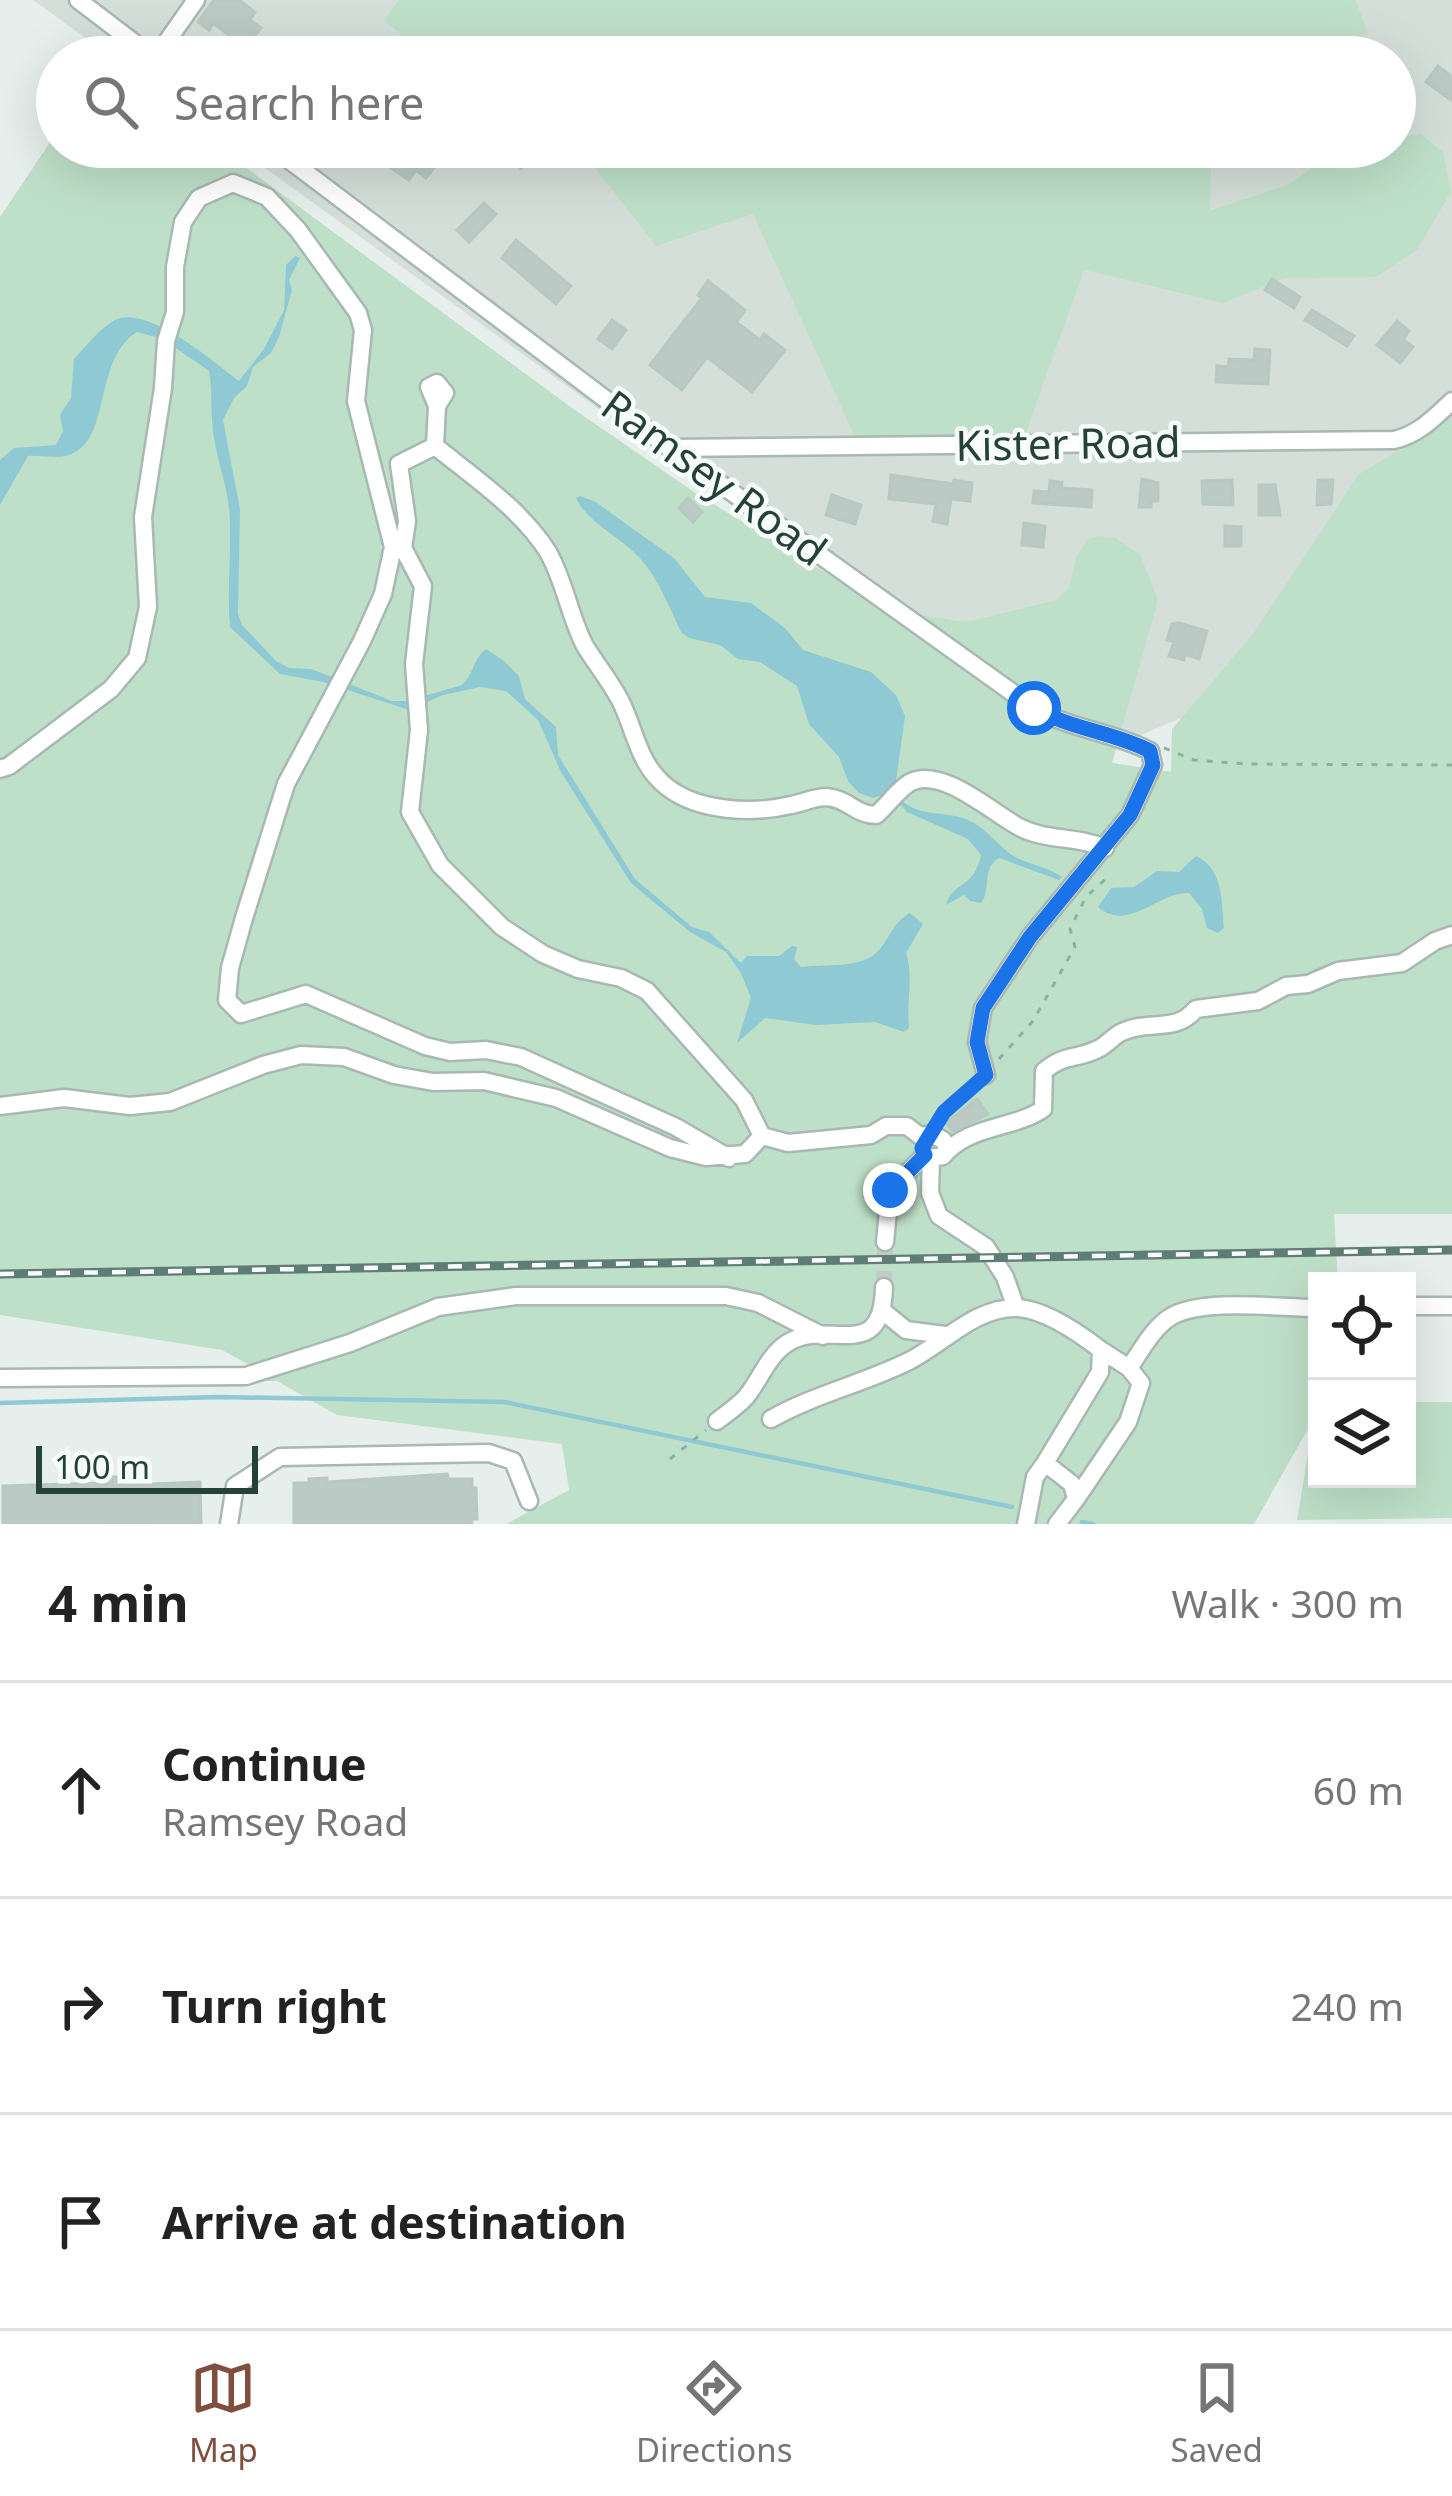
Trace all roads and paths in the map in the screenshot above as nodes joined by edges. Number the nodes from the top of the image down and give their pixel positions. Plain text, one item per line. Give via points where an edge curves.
1 (78, 0) edge
2 (196, 0) edge
3 (127, 36) edge
4 (170, 36) edge
5 (300, 168) edge
6 (1452, 401) edge
7 (437, 406) dead end
8 (434, 446) junction
9 (670, 448) junction
10 (1150, 751) junction
11 (1452, 765) edge
12 (0, 769) edge
13 (1105, 848) junction
14 (1111, 874) dead end
15 (1452, 935) edge
16 (986, 1075) junction
17 (0, 1106) edge
18 (931, 1134) junction
19 (762, 1136) junction
20 (948, 1150) junction
21 (925, 1155) dead end
22 (729, 1158) junction
23 (885, 1242) tunnel mouth
24 (884, 1287) tunnel mouth
25 (1416, 1306) edge
26 (1452, 1306) edge
27 (1016, 1308) junction
28 (1308, 1308) edge
29 (884, 1312) junction
30 (945, 1335) junction
31 (823, 1336) junction
32 (1101, 1350) junction
33 (1129, 1368) junction
34 (0, 1378) edge
35 (772, 1419) dead end
36 (717, 1421) joint
37 (670, 1459) dead end
38 (1045, 1463) junction
39 (1076, 1499) junction
40 (529, 1501) dead end
41 (1062, 1522) edge
42 (229, 1524) edge
43 (1026, 1524) edge

1 - 3 street
2 - 4 street
5 - 9 street, Ramsey Road
6 - 9 street, Kister Road via 1394,440
7 - 8 street
8 - 13 street via 525,522 546,550 586,646 620,698 640,758 668,788 704,806 788,806 820,796 876,815 911,782 931,780 978,796 1021,828
8 - 19 street via 399,464 404,548 423,586 410,812 440,865 502,927 543,954 646,991 744,1100
9 - 10 street, Ramsey Road via 1034,708
10 - 11 path via 1246,764
10 - 13 street via 1153,765 1130,815
12 - 22 street via 111,689 137,658 148,607 143,518 183,222 199,198 233,183 268,197 358,314 356,401 393,547 362,641 286,784 227,1000 241,1014 307,994 425,1046 521,1057
13 - 16 street via 983,1008 977,1042
14 - 16 path via 1086,897 1070,929 1076,947 1033,1022
15 - 20 street via 1402,963 1338,970 1061,1056 1044,1071 1043,1108
16 - 18 path
17 - 22 street via 64,1098 170,1102 301,1055 344,1057 394,1075 484,1081 556,1098 670,1148
18 - 19 street via 886,1126 871,1135 788,1142
18 - 20 street
19 - 22 street
20 - 27 street via 931,1158 939,1216 986,1247
21 - 23 street via 890,1190
24 - 29 street
25 - 26 street
27 - 30 street
27 - 32 street
28 - 33 street via 1207,1305 1173,1316
29 - 30 street via 906,1330
29 - 31 street via 862,1334
30 - 35 street via 911,1360
31 - 34 street via 727,1296 516,1295 438,1307 246,1376
31 - 36 street via 787,1343
32 - 33 street
32 - 38 street via 1100,1372
33 - 39 street via 1141,1383 1127,1422
36 - 37 path
38 - 39 street via 1072,1484
38 - 43 street
39 - 41 street
40 - 42 street via 513,1460 489,1453 280,1457 236,1486

